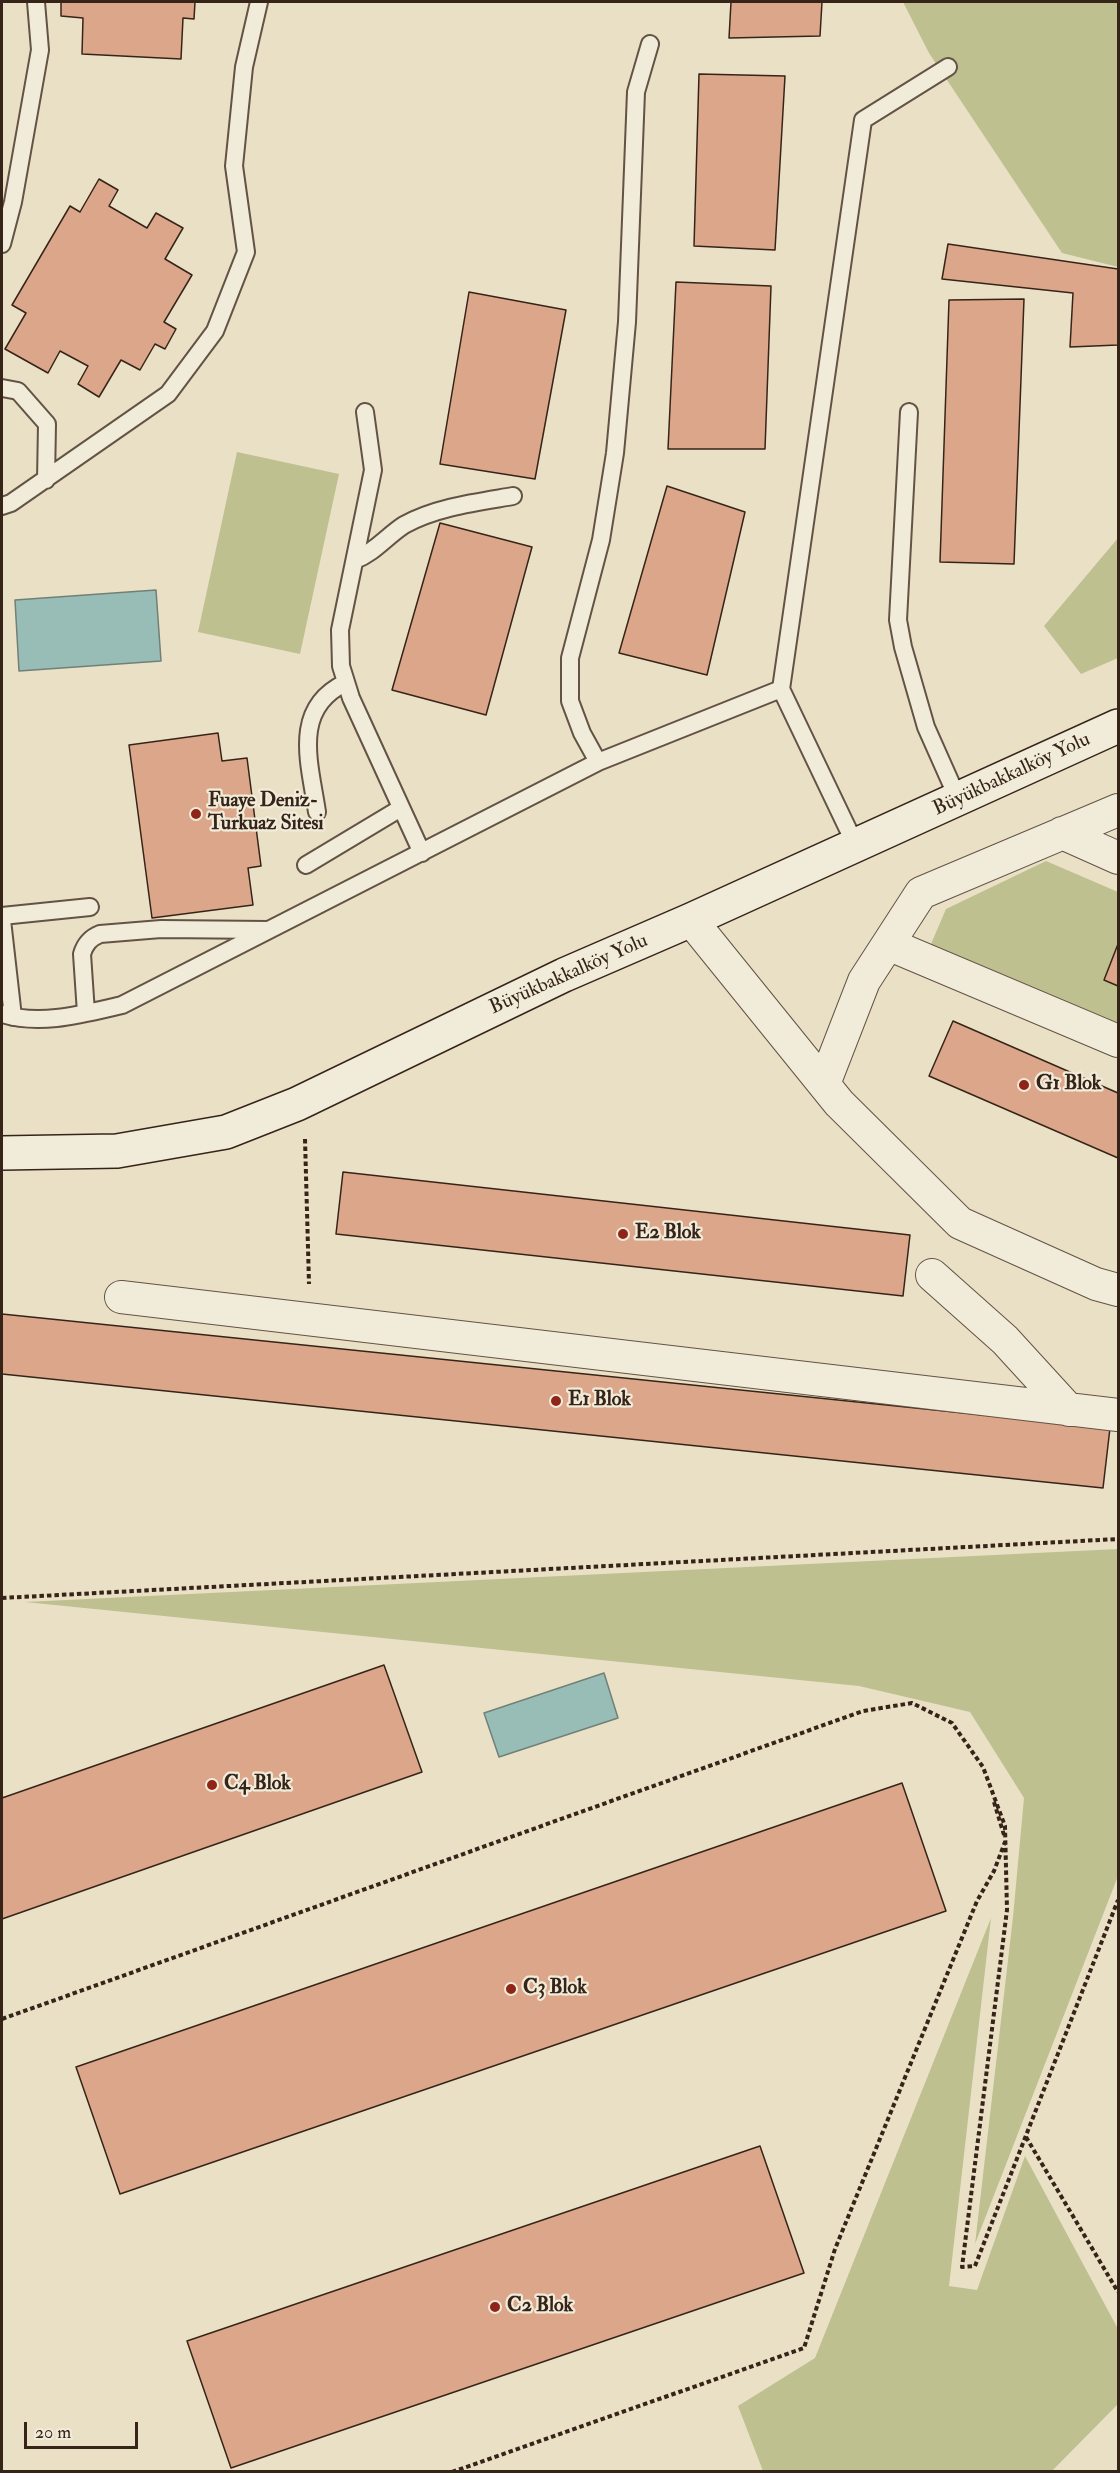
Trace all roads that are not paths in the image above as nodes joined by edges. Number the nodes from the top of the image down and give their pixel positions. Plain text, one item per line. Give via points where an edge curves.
1 (36, 2) edge
2 (259, 2) edge
3 (650, 44) dead end
4 (948, 67) dead end
5 (2, 244) edge
6 (2, 388) edge
7 (365, 412) dead end
8 (909, 412) dead end
9 (45, 480) junction
10 (513, 496) dead end
11 (5, 505) edge
12 (355, 560) junction
13 (345, 683) junction
14 (781, 689) junction
15 (1119, 726) edge
16 (598, 762) junction
17 (958, 799) junction
18 (401, 808) junction
19 (1119, 810) edge
20 (317, 812) dead end
21 (1062, 833) junction
22 (856, 846) junction
23 (422, 853) junction
24 (1119, 858) edge
25 (306, 865) dead end
26 (90, 907) dead end
27 (2, 918) edge
28 (691, 920) junction
29 (273, 930) junction
30 (888, 944) junction
31 (86, 1013) junction
32 (8, 1016) edge
33 (1119, 1041) edge
34 (824, 1084) junction
35 (2, 1153) edge
36 (932, 1275) dead end
37 (1119, 1290) edge
38 (121, 1297) dead end
39 (1070, 1410) junction
40 (1119, 1415) edge

1 - 5 lane via 40,50
2 - 9 lane via 244,67 234,166 246,252 215,331 168,394
3 - 16 lane via 636,92 627,322 615,453 601,540 570,658 570,701
4 - 14 lane via 863,120
6 - 9 lane via 18,391 46,424
7 - 12 lane via 373,470
8 - 17 lane via 898,620 926,727
9 - 11 lane
10 - 12 lane via 419,519
12 - 13 lane via 340,630
13 - 18 lane
13 - 20 lane via 324,698 308,729
14 - 16 lane
14 - 22 lane
15 - 17 street, Büyükbakkalköy Yolu
16 - 23 lane
17 - 22 street, Büyükbakkalköy Yolu
18 - 23 lane
18 - 25 lane
19 - 21 street
21 - 24 street
21 - 30 street via 921,893
22 - 28 street, Büyükbakkalköy Yolu
23 - 29 lane
26 - 27 lane
27 - 32 lane
28 - 34 street
28 - 35 street, Büyükbakkalköy Yolu via 226,1132 117,1151
29 - 31 lane via 122,1005
29 - 31 lane via 161,929 93,936 82,954
30 - 33 street
30 - 34 street via 864,981
31 - 32 lane via 62,1018
34 - 37 street via 960,1223 1096,1284
36 - 39 street via 1005,1340
38 - 39 street
39 - 40 street

